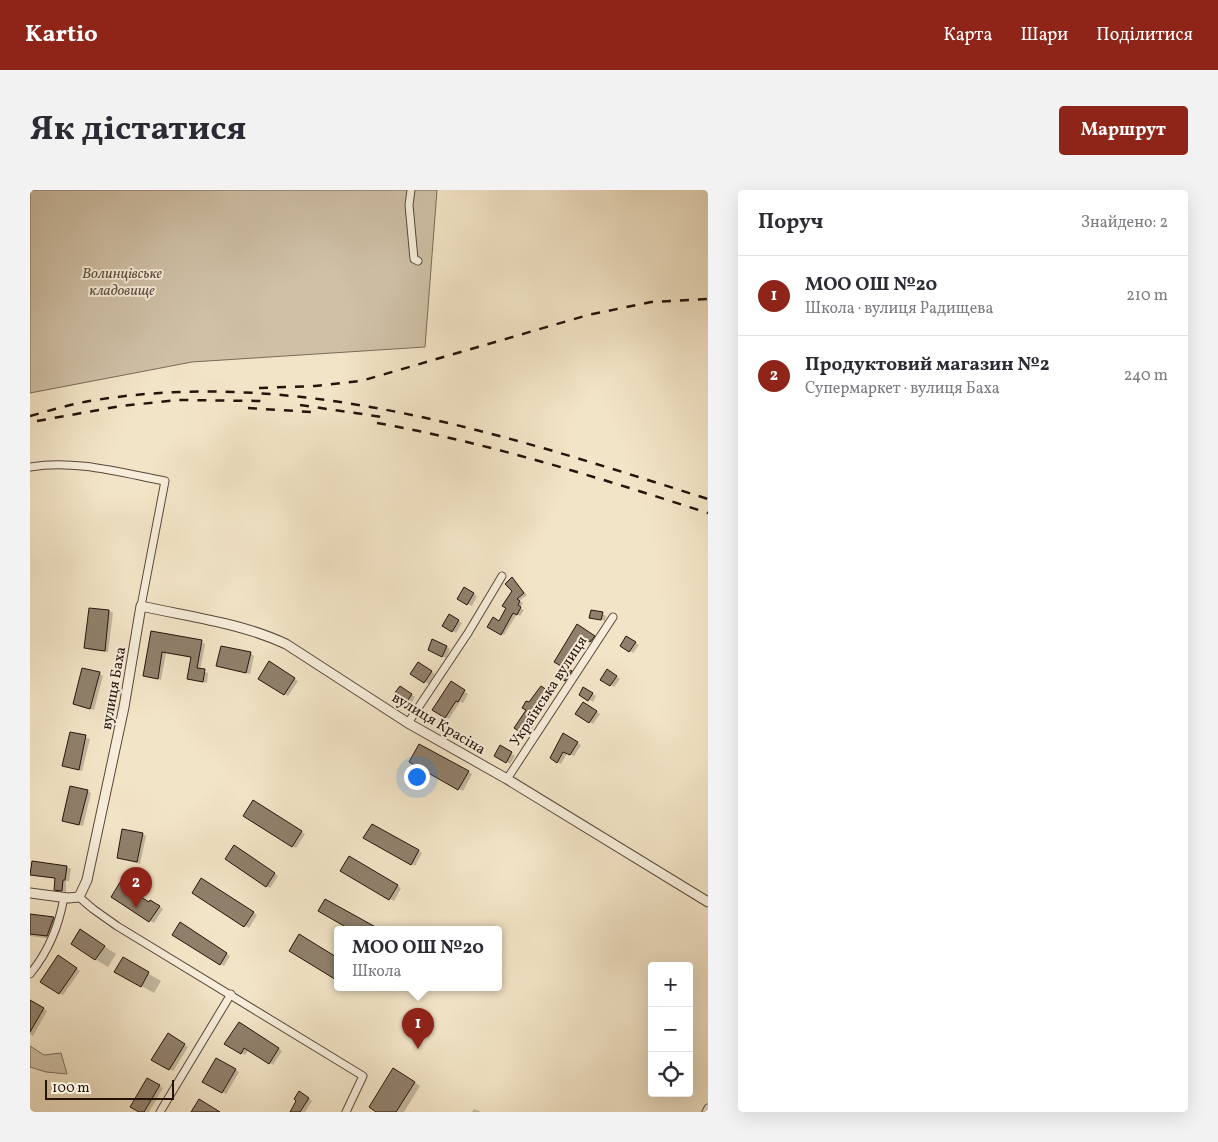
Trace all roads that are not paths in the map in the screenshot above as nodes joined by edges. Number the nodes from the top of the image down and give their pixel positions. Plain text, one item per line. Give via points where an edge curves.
1 (411, 190) edge
2 (418, 261) dead end
3 (30, 467) edge
4 (502, 576) dead end
5 (141, 606) junction
6 (613, 617) dead end
7 (408, 723) junction
8 (506, 779) junction
9 (30, 893) edge
10 (64, 897) junction
11 (79, 897) junction
12 (708, 902) edge
13 (30, 974) edge
14 (230, 994) junction
15 (708, 1108) edge
16 (160, 1112) edge
17 (346, 1112) edge
18 (706, 1112) edge

1 - 2 street via 414,259
3 - 5 street, вулиця Баха via 89,467 165,481
4 - 7 street
5 - 7 street, вулиця Красіна via 268,635
5 - 11 street, вулиця Баха via 91,868
6 - 8 street, Українська вулиця
7 - 8 street, вулиця Красіна
8 - 12 street, вулиця Красіна
9 - 10 street
10 - 11 street
10 - 13 street via 53,938
11 - 14 street via 117,926
14 - 16 street
14 - 17 street via 362,1076
15 - 18 street

